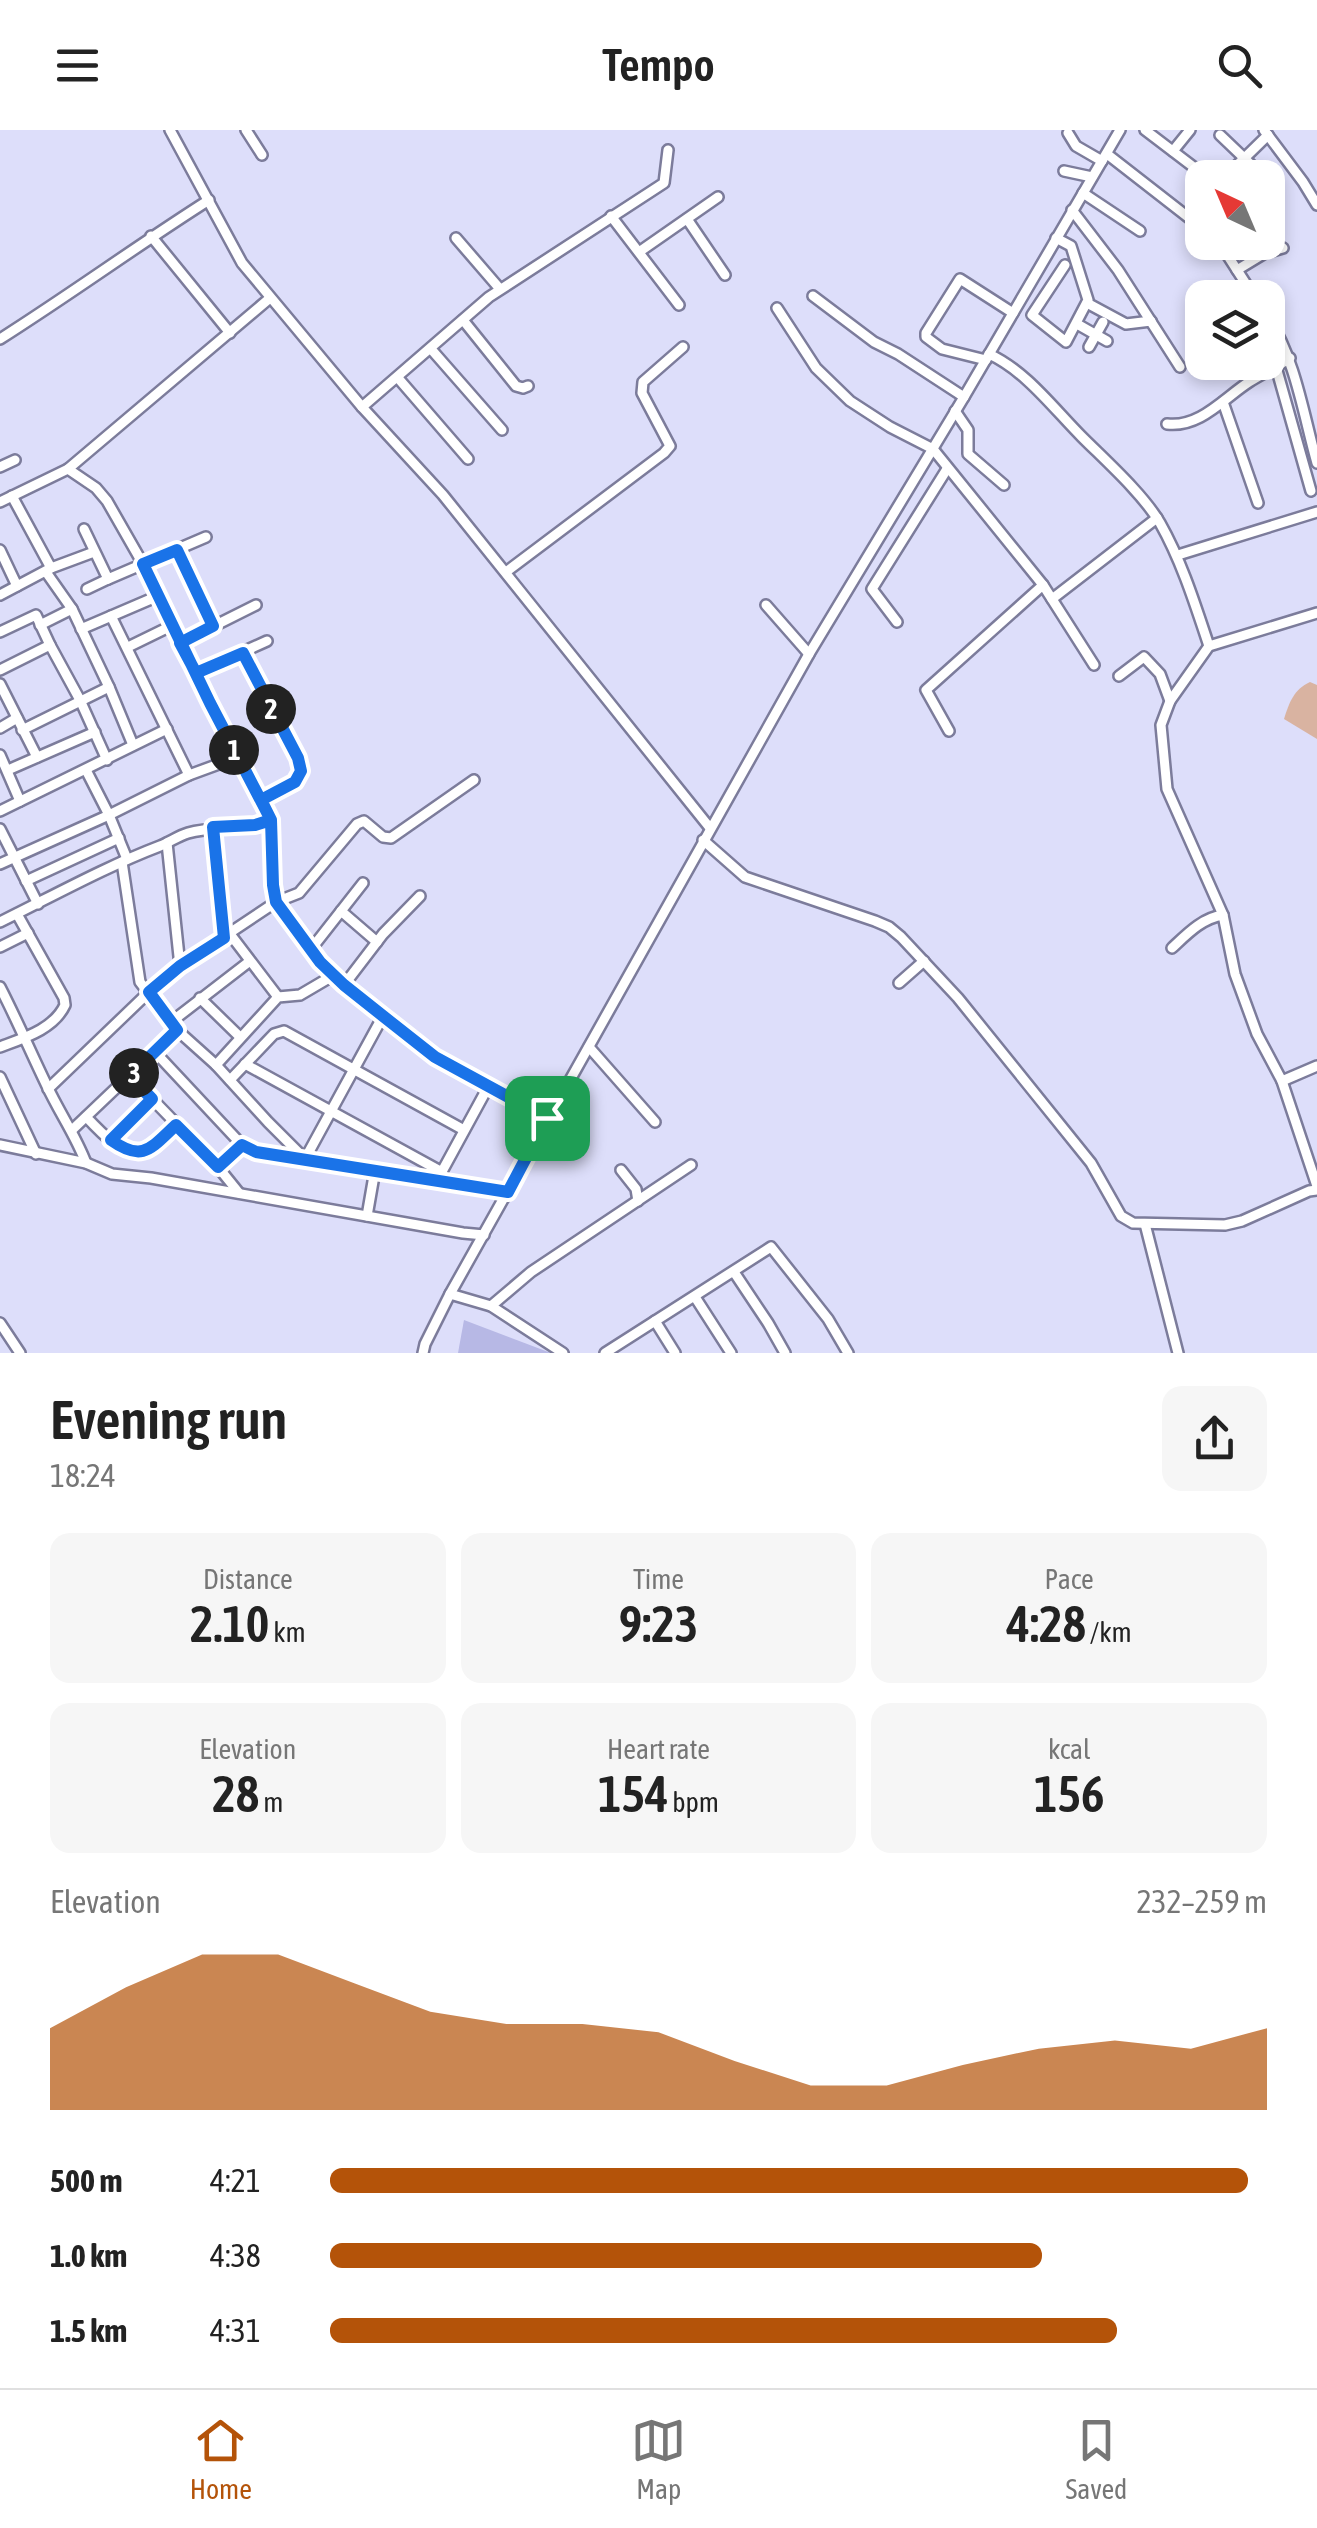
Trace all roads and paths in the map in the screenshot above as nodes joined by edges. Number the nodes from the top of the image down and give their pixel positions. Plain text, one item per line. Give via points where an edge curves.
1 (170, 130) edge
2 (246, 130) edge
3 (1145, 130) edge
4 (1190, 130) edge
5 (1116, 131) edge
6 (1068, 133) dead end
7 (1266, 133) edge
8 (1220, 136) dead end
9 (668, 150) dead end
10 (1174, 151) junction
11 (262, 155) dead end
12 (1104, 157) junction
13 (1244, 158) joint
14 (1185, 160) edge
15 (1064, 171) dead end
16 (1092, 177) junction
17 (1312, 186) edge
18 (1084, 193) junction
19 (718, 197) dead end
20 (210, 200) junction
21 (1317, 205) edge
22 (1072, 210) junction
23 (1185, 214) edge
24 (611, 216) junction
25 (687, 219) junction
26 (1140, 232) dead end
27 (1089, 233) junction
28 (151, 236) junction
29 (456, 238) dead end
30 (1056, 238) junction
31 (1072, 246) junction
32 (639, 252) junction
33 (1230, 260) edge
34 (1253, 260) edge
35 (1065, 265) dead end
36 (1237, 270) junction
37 (725, 275) dead end
38 (1243, 280) edge
39 (500, 289) junction
40 (813, 296) dead end
41 (270, 298) junction
42 (1087, 303) junction
43 (680, 305) dead end
44 (777, 308) dead end
45 (1014, 313) junction
46 (464, 320) junction
47 (1104, 322) dead end
48 (1150, 322) junction
49 (1076, 324) junction
50 (230, 333) junction
51 (1096, 335) junction
52 (0, 339) edge
53 (1107, 341) dead end
54 (683, 347) dead end
55 (1089, 347) dead end
56 (1285, 347) edge
57 (431, 348) junction
58 (988, 357) junction
59 (1290, 358) junction
60 (1285, 361) edge
61 (1180, 367) dead end
62 (398, 378) junction
63 (1253, 380) edge
64 (1280, 380) edge
65 (528, 386) dead end
66 (964, 397) junction
67 (1224, 402) junction
68 (362, 408) junction
69 (955, 411) junction
70 (1167, 424) dead end
71 (502, 430) dead end
72 (933, 449) junction
73 (15, 460) dead end
74 (468, 460) dead end
75 (1317, 463) edge
76 (0, 467) edge
77 (68, 469) junction
78 (948, 469) junction
79 (1004, 486) dead end
80 (1311, 491) dead end
81 (12, 496) junction
82 (0, 502) edge
83 (1258, 503) dead end
84 (1317, 512) edge
85 (1157, 518) junction
86 (84, 528) dead end
87 (206, 536) dead end
88 (177, 550) junction
89 (94, 552) junction
90 (1, 555) edge
91 (1178, 555) junction
92 (143, 564) junction
93 (49, 570) junction
94 (506, 572) junction
95 (108, 579) junction
96 (1043, 585) junction
97 (17, 586) junction
98 (88, 589) dead end
99 (0, 594) edge
100 (158, 596) junction
101 (1052, 599) junction
102 (256, 605) dead end
103 (766, 605) dead end
104 (72, 609) junction
105 (1317, 612) edge
106 (112, 616) junction
107 (896, 622) dead end
108 (40, 625) junction
109 (171, 626) junction
110 (213, 626) junction
111 (81, 629) junction
112 (0, 631) edge
113 (267, 641) dead end
114 (180, 643) junction
115 (50, 645) junction
116 (1209, 646) junction
117 (128, 647) junction
118 (243, 653) junction
119 (809, 654) junction
120 (1094, 665) dead end
121 (0, 670) edge
122 (196, 673) junction
123 (1119, 676) dead end
124 (0, 684) edge
125 (109, 687) junction
126 (80, 700) junction
127 (1170, 701) junction
128 (17, 718) junction
129 (0, 728) edge
130 (22, 730) junction
131 (167, 730) junction
132 (95, 732) junction
133 (949, 732) dead end
134 (133, 745) junction
135 (0, 755) edge
136 (37, 757) junction
137 (238, 757) junction
138 (107, 760) junction
139 (8, 770) junction
140 (86, 770) junction
141 (188, 775) junction
142 (474, 780) dead end
143 (261, 800) junction
144 (20, 801) junction
145 (0, 811) edge
146 (110, 815) junction
147 (271, 820) junction
148 (213, 827) junction
149 (710, 828) junction
150 (0, 829) edge
151 (119, 838) junction
152 (703, 840) junction
153 (167, 843) junction
154 (14, 857) junction
155 (125, 860) junction
156 (0, 864) edge
157 (26, 881) junction
158 (364, 883) dead end
159 (420, 896) dead end
160 (276, 902) junction
161 (38, 904) junction
162 (341, 911) junction
163 (17, 914) junction
164 (1223, 914) junction
165 (0, 922) edge
166 (28, 933) junction
167 (227, 936) junction
168 (377, 942) junction
169 (0, 947) edge
170 (312, 948) junction
171 (1172, 948) dead end
172 (250, 960) junction
173 (924, 962) junction
174 (180, 966) junction
175 (334, 975) junction
176 (899, 982) dead end
177 (344, 985) junction
178 (0, 987) edge
179 (149, 992) junction
180 (278, 997) junction
181 (200, 998) junction
182 (383, 1016) junction
183 (174, 1026) junction
184 (26, 1037) junction
185 (240, 1037) junction
186 (0, 1047) edge
187 (589, 1047) junction
188 (155, 1052) junction
189 (245, 1064) junction
190 (216, 1065) junction
191 (1317, 1066) edge
192 (354, 1069) junction
193 (130, 1076) junction
194 (0, 1077) edge
195 (230, 1080) junction
196 (1282, 1081) junction
197 (488, 1087) junction
198 (48, 1089) junction
199 (152, 1099) junction
200 (332, 1112) junction
201 (86, 1117) junction
202 (547, 1118) junction
203 (655, 1122) dead end
204 (176, 1125) junction
205 (72, 1130) junction
206 (464, 1130) junction
207 (111, 1140) junction
208 (0, 1145) edge
209 (242, 1145) junction
210 (36, 1154) junction
211 (305, 1159) junction
212 (86, 1163) junction
213 (691, 1165) dead end
214 (218, 1167) junction
215 (375, 1170) junction
216 (621, 1170) dead end
217 (440, 1176) junction
218 (1317, 1188) edge
219 (508, 1192) junction
220 (239, 1194) junction
221 (638, 1201) junction
222 (367, 1216) junction
223 (1145, 1224) junction
224 (484, 1235) junction
225 (734, 1272) junction
226 (450, 1294) junction
227 (695, 1297) junction
228 (491, 1306) junction
229 (655, 1321) junction
230 (1, 1325) edge
231 (20, 1353) edge
232 (423, 1353) edge
233 (563, 1353) edge
234 (605, 1353) edge
235 (675, 1353) edge
236 (730, 1353) edge
237 (784, 1353) edge
238 (848, 1353) edge
239 (1178, 1353) edge

1 - 20 street
2 - 11 street
3 - 10 street
4 - 10 street
5 - 12 street
6 - 12 street via 1076,146
7 - 13 street
7 - 17 street
8 - 13 street
9 - 24 street via 664,183
10 - 14 street
12 - 16 street
12 - 23 street
15 - 16 street
16 - 18 street
17 - 21 street
18 - 22 street
18 - 26 street
19 - 25 street
20 - 28 street
20 - 41 street via 242,263
22 - 27 street
22 - 30 street
24 - 32 street
24 - 39 street
25 - 32 street
25 - 37 street
27 - 31 street
27 - 48 street
28 - 50 street
28 - 52 street
29 - 39 street
30 - 31 street
30 - 45 street
31 - 42 street
32 - 43 street
33 - 36 street
34 - 36 street
35 - 49 street via 1032,315 1066,342
36 - 38 street
39 - 46 street
40 - 66 street
41 - 50 street
41 - 68 street
42 - 48 street via 1126,324
42 - 49 street
44 - 72 street via 816,368 850,400
45 - 58 street
45 - 58 street via 960,279 926,333 937,347
46 - 57 street
46 - 65 street via 516,386
47 - 51 street
48 - 61 street
49 - 51 street
50 - 77 street
51 - 53 street
51 - 55 street
54 - 94 street via 643,382 642,393 670,446
56 - 59 street
57 - 62 street
57 - 71 street
58 - 66 street
58 - 85 street via 1006,362 1024,379
59 - 60 street
59 - 75 street
62 - 68 street
62 - 74 street
63 - 67 street
64 - 80 street
66 - 69 street
67 - 70 street via 1180,426
67 - 83 street
68 - 94 street
69 - 72 street
69 - 79 street via 968,430 968,454
72 - 78 street
72 - 119 street
73 - 76 street
77 - 81 street
77 - 92 street via 107,500
78 - 96 street
78 - 107 street via 872,589
81 - 82 street
81 - 93 street
84 - 91 street
85 - 91 street
85 - 101 street
86 - 89 street
87 - 88 street
88 - 92 street
88 - 110 street
89 - 93 street
89 - 95 street
90 - 97 street
91 - 116 street
92 - 95 street
92 - 100 street
93 - 97 street
93 - 104 street
94 - 149 street
95 - 98 street
96 - 101 street
96 - 133 street via 926,690
97 - 99 street
100 - 106 street
100 - 109 street
101 - 120 street
102 - 110 street
103 - 119 street
104 - 108 street
104 - 111 street
105 - 116 street
106 - 111 street
106 - 117 street
108 - 112 street via 36,615
108 - 115 street
109 - 114 street
109 - 117 street
110 - 114 street
111 - 125 street
113 - 118 street
114 - 122 street
115 - 121 street
115 - 126 street
116 - 127 street
117 - 131 street
118 - 122 street
118 - 143 street via 301,771 295,782
119 - 149 street
122 - 137 street
123 - 127 street via 1144,657 1160,674
124 - 128 street
125 - 126 street
125 - 134 street
126 - 130 street
126 - 132 street
127 - 164 street via 1161,725 1167,789
128 - 129 street
128 - 130 street
130 - 136 street
131 - 134 street
131 - 141 street
132 - 136 street
132 - 138 street
134 - 138 street
135 - 139 street
136 - 139 street
137 - 141 street
137 - 143 street
138 - 140 street
139 - 144 street
140 - 144 street
140 - 146 street
141 - 146 street
142 - 160 street via 392,838 360,821 299,894
143 - 147 street
144 - 145 street
146 - 151 street
146 - 154 street
147 - 148 street
147 - 160 street
148 - 153 street
148 - 167 street
149 - 152 street
150 - 154 street
151 - 155 street
151 - 157 street
152 - 173 street via 745,877 889,927
152 - 187 street
153 - 155 street
153 - 174 street
154 - 156 street
154 - 157 street
155 - 161 street
155 - 179 street via 138,977
157 - 161 street
158 - 162 street
159 - 168 street
160 - 167 street
160 - 170 street
161 - 163 street
162 - 168 street
162 - 170 street
163 - 165 street
163 - 166 street
164 - 171 street
164 - 196 street via 1235,974
166 - 169 street
166 - 184 street via 66,1004 57,1018
167 - 172 street
167 - 174 street
168 - 177 street
170 - 175 street
172 - 180 street
172 - 181 street
173 - 176 street
173 - 223 street via 1090,1163 1121,1216
174 - 179 street
175 - 177 street
175 - 180 street via 300,995
177 - 182 street
178 - 184 street
179 - 183 street
179 - 198 street
180 - 185 street
181 - 183 street
181 - 185 street
182 - 192 street
182 - 197 street
183 - 188 street
183 - 190 street
184 - 186 street
184 - 198 street
185 - 190 street
187 - 202 street
187 - 203 street
188 - 193 street
188 - 209 street
189 - 192 street via 284,1030
189 - 195 street
189 - 200 street
190 - 195 street
191 - 196 street
192 - 200 street
192 - 206 street
193 - 199 street
193 - 201 street
194 - 210 street
195 - 211 street
196 - 218 street
197 - 202 street
197 - 206 street
198 - 205 street
199 - 204 street
199 - 207 street
200 - 211 street
200 - 217 street
201 - 205 street
201 - 207 street
202 - 219 street
204 - 207 street via 142,1151
204 - 214 street
205 - 212 street
206 - 217 street
208 - 210 street
209 - 211 street
209 - 214 street
210 - 212 street
211 - 215 street
212 - 220 street via 112,1174
213 - 221 street
214 - 220 street
215 - 217 street
215 - 222 street
216 - 221 street
217 - 219 street
218 - 223 street via 1234,1224
219 - 224 street
220 - 222 street
221 - 228 street
222 - 224 street
223 - 239 street
224 - 226 street
225 - 227 street
225 - 237 street
225 - 238 street via 771,1246
226 - 228 street
226 - 232 street
227 - 229 street
227 - 236 street
228 - 233 street
229 - 234 street
229 - 235 street
230 - 231 street

